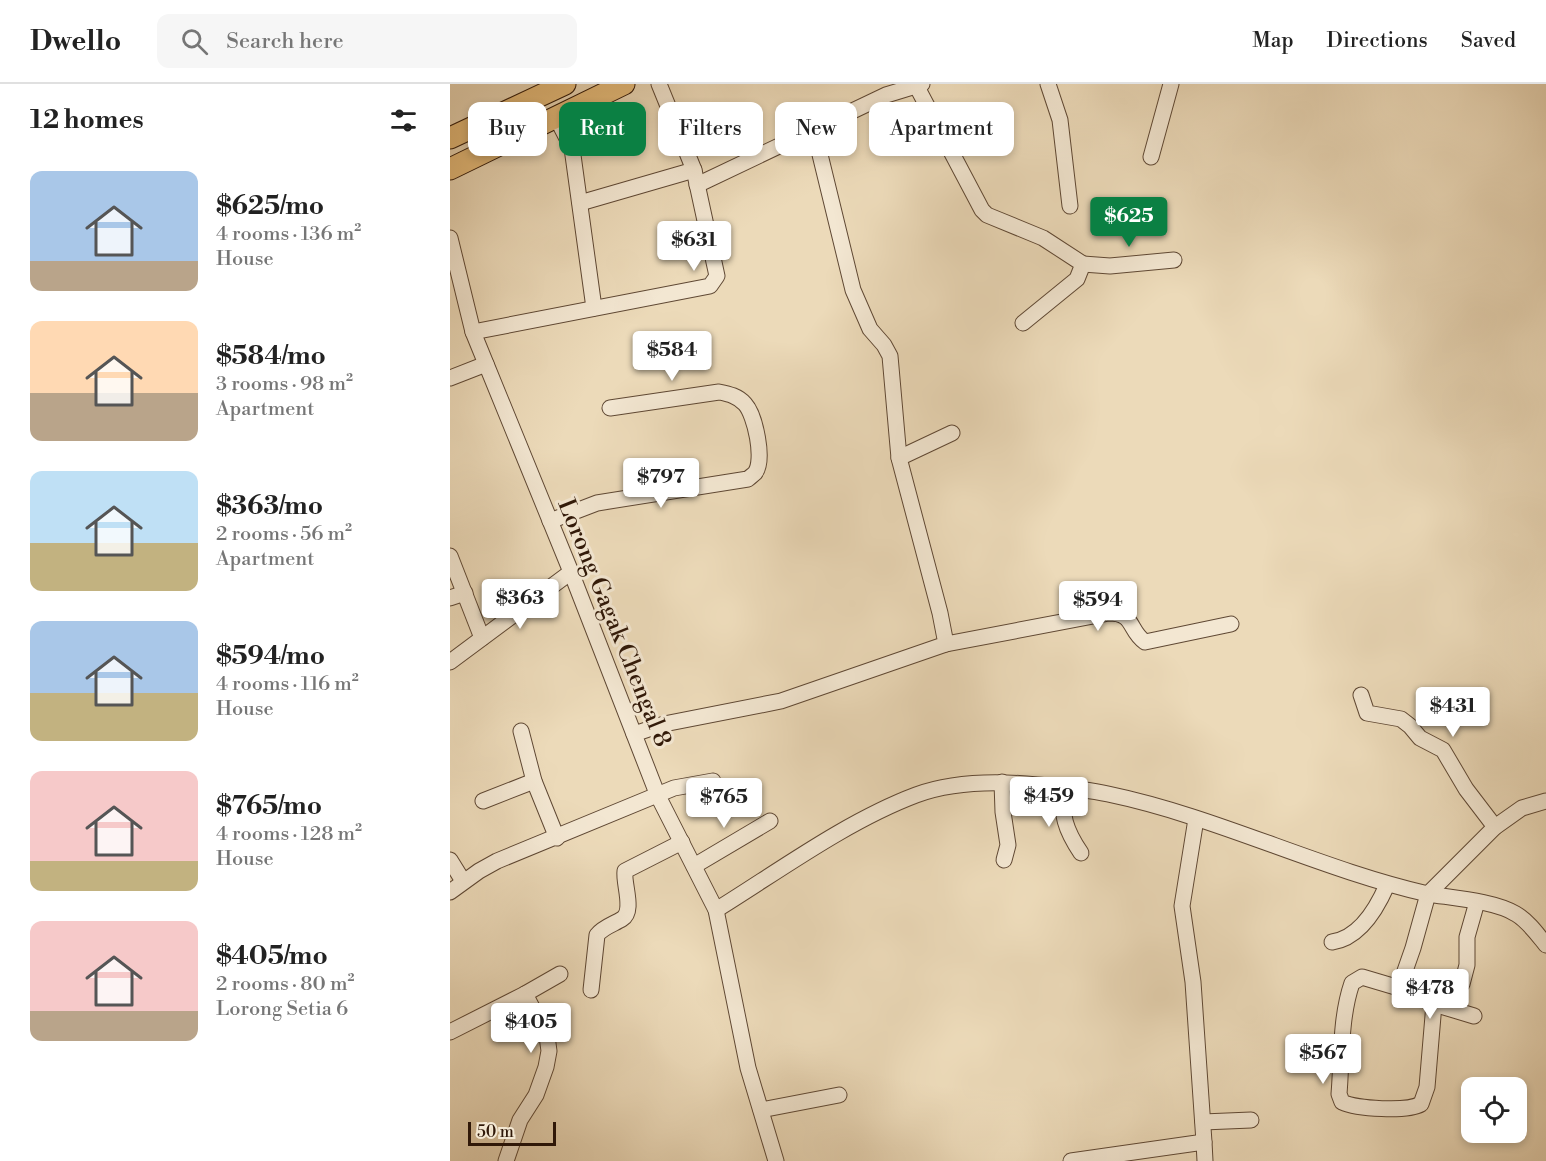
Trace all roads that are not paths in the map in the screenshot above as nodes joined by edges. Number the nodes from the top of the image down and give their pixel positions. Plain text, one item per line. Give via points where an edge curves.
1 (566, 84) edge
2 (624, 84) edge
3 (658, 84) edge
4 (1048, 84) edge
5 (1171, 84) edge
6 (919, 85) edge
7 (857, 109) edge
8 (556, 117) junction
9 (450, 138) edge
10 (775, 145) edge
11 (820, 156) edge
12 (1151, 157) dead end
13 (450, 169) edge
14 (695, 177) junction
15 (580, 203) junction
16 (1070, 206) dead end
17 (450, 238) edge
18 (1174, 260) dead end
19 (1083, 264) junction
20 (594, 308) junction
21 (1023, 323) dead end
22 (473, 332) junction
23 (486, 364) junction
24 (450, 378) edge
25 (610, 408) dead end
26 (952, 433) dead end
27 (899, 458) junction
28 (550, 521) junction
29 (450, 556) edge
30 (571, 573) junction
31 (457, 596) edge
32 (1231, 624) dead end
33 (482, 638) junction
34 (945, 644) junction
35 (450, 662) edge
36 (1361, 695) dead end
37 (521, 731) dead end
38 (634, 734) junction
39 (713, 781) dead end
40 (534, 782) junction
41 (1002, 782) junction
42 (1061, 787) junction
43 (658, 796) junction
44 (483, 801) dead end
45 (1546, 801) edge
46 (1196, 819) junction
47 (770, 821) dead end
48 (1495, 827) junction
49 (557, 838) junction
50 (682, 842) junction
51 (1082, 853) dead end
52 (450, 860) edge
53 (1004, 861) dead end
54 (694, 866) junction
55 (463, 881) junction
56 (1387, 885) junction
57 (450, 892) edge
58 (1428, 894) junction
59 (1478, 902) junction
60 (716, 910) junction
61 (1332, 942) dead end
62 (1546, 945) edge
63 (560, 974) dead end
64 (1461, 984) dead end
65 (1399, 988) junction
66 (591, 990) dead end
67 (525, 994) junction
68 (1434, 1004) junction
69 (1474, 1017) dead end
70 (450, 1032) edge
71 (839, 1095) dead end
72 (761, 1110) junction
73 (1251, 1120) dead end
74 (1203, 1122) junction
75 (1204, 1142) junction
76 (506, 1161) edge
77 (776, 1161) edge
78 (1071, 1161) edge
79 (1205, 1161) edge

1 - 9 highway
2 - 8 highway
3 - 14 street
4 - 16 street via 1060,120
5 - 12 street
6 - 7 street
6 - 19 street via 982,210 1043,238
8 - 13 highway
8 - 15 street via 572,148
10 - 14 street
11 - 27 street via 853,290 870,329 890,356
14 - 15 street
14 - 20 street via 717,276 714,283
15 - 20 street
17 - 22 street, Lorong Gagak Chengal 8
18 - 19 street via 1110,266
19 - 21 street via 1077,279
20 - 22 street
22 - 23 street, Lorong Gagak Chengal 8
23 - 24 street
23 - 28 street, Lorong Gagak Chengal 8
25 - 28 street via 719,392 733,394 745,404 755,422 759,462 756,472 748,479 597,503
26 - 27 street
27 - 34 street
28 - 30 street, Lorong Gagak Chengal 8
29 - 31 street
30 - 33 street
30 - 38 street, Lorong Gagak Chengal 8
31 - 33 street
32 - 34 street via 1145,642 1128,618 1109,613
33 - 35 street
34 - 38 street via 781,701 664,724
36 - 48 street via 1367,713 1401,719 1420,738 1443,750
37 - 40 street
38 - 43 street, Lorong Gagak Chengal 8
39 - 43 street via 681,786
40 - 44 street
40 - 49 street
41 - 42 street
41 - 53 street via 1008,845
41 - 60 street via 944,787 915,795 851,826
42 - 46 street via 1107,794
42 - 51 street via 1065,824
43 - 49 street
43 - 50 street, Lorong Gagak Chengal 8
45 - 48 street via 1522,808
46 - 56 street
46 - 74 street via 1182,906 1193,982
47 - 54 street
48 - 58 street
49 - 55 street via 497,861
50 - 54 street, Lorong Gagak Chengal 8
50 - 66 street via 625,872 628,912 597,935
52 - 55 street
54 - 60 street, Lorong Gagak Chengal 8
55 - 57 street
56 - 58 street
56 - 61 street via 1356,932
58 - 59 street
58 - 65 street
59 - 62 street via 1517,915
59 - 64 street via 1467,937 1467,965
60 - 72 street, Lorong Gagak Chengal 8 via 748,1068
63 - 67 street
65 - 68 street
65 - 68 street via 1362,977 1352,983 1340,1094 1346,1104 1411,1108 1421,1104 1427,1087
67 - 70 street
67 - 76 street via 547,1036 549,1051 536,1095 520,1120
68 - 69 street
71 - 72 street
72 - 77 street, Lorong Gagak Chengal 8
73 - 74 street
74 - 75 street
75 - 78 street
75 - 79 street

